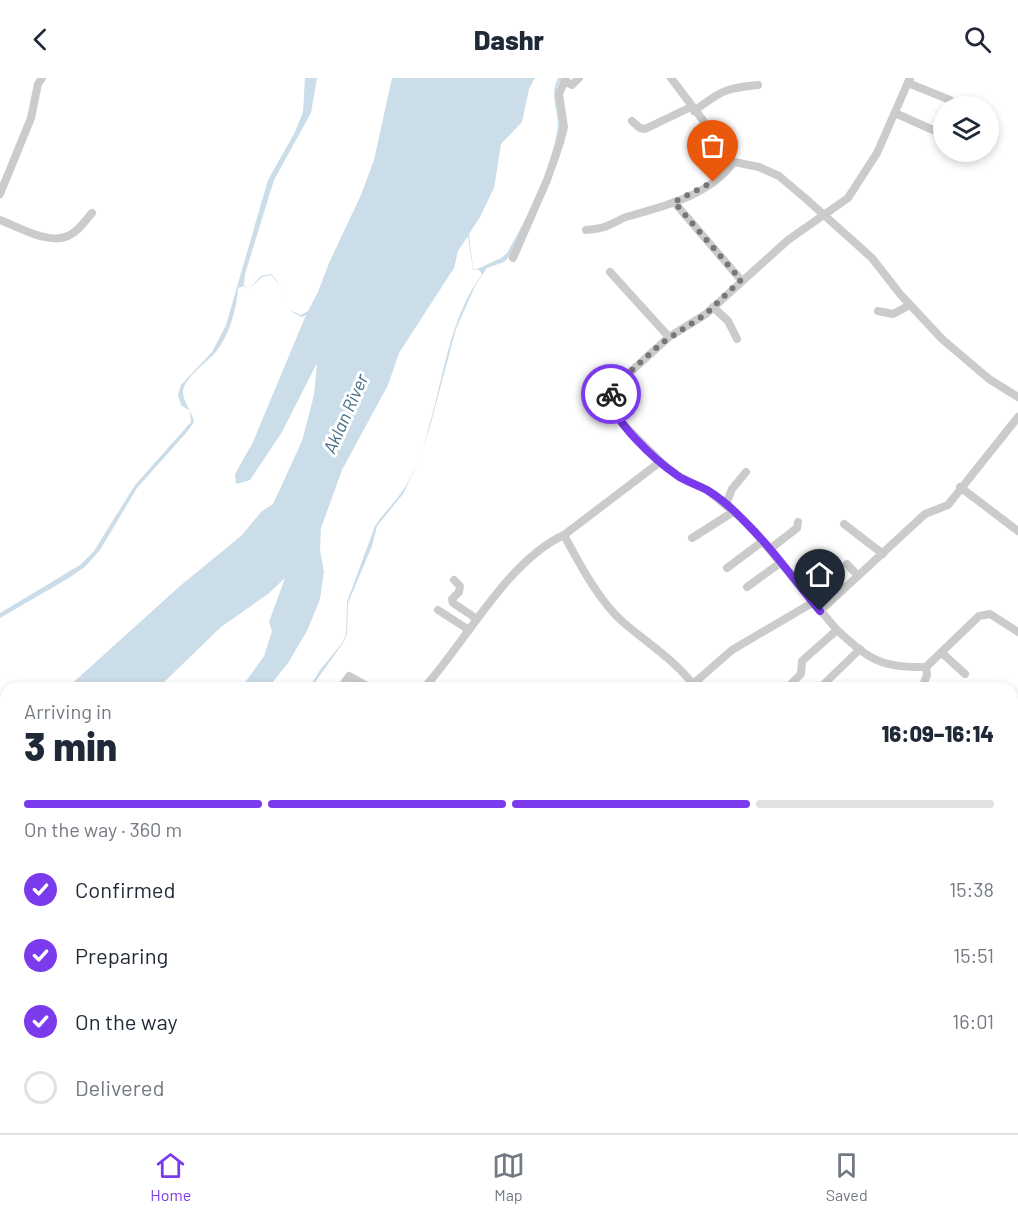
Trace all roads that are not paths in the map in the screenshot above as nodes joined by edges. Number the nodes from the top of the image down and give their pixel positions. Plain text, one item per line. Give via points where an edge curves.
1 (42, 78) edge
2 (579, 78) edge
3 (671, 78) edge
4 (566, 79) edge
5 (909, 81) edge
6 (758, 85) dead end
7 (941, 96) edge
8 (692, 109) junction
9 (896, 113) junction
10 (632, 121) dead end
11 (933, 130) dead end
12 (734, 162) junction
13 (0, 194) edge
14 (674, 202) junction
15 (92, 213) dead end
16 (824, 214) junction
17 (0, 220) edge
18 (586, 230) dead end
19 (513, 258) dead end
20 (610, 272) dead end
21 (741, 280) junction
22 (910, 305) junction
23 (713, 307) junction
24 (878, 311) dead end
25 (669, 337) junction
26 (737, 339) dead end
27 (1018, 397) edge
28 (1018, 417) edge
29 (660, 462) junction
30 (747, 472) dead end
31 (960, 487) junction
32 (726, 504) junction
33 (733, 512) junction
34 (798, 522) dead end
35 (844, 524) dead end
36 (1018, 531) edge
37 (564, 535) junction
38 (692, 538) dead end
39 (763, 541) junction
40 (770, 549) junction
41 (883, 554) junction
42 (780, 563) junction
43 (847, 564) dead end
44 (727, 568) dead end
45 (858, 576) junction
46 (454, 580) dead end
47 (747, 587) dead end
48 (812, 603) junction
49 (438, 610) dead end
50 (820, 611) junction
51 (477, 619) junction
52 (469, 630) junction
53 (837, 630) junction
54 (1018, 632) edge
55 (860, 649) junction
56 (942, 653) junction
57 (926, 667) junction
58 (965, 674) dead end
59 (346, 682) edge
60 (360, 682) edge
61 (429, 682) edge
62 (690, 682) edge
63 (698, 682) edge
64 (793, 682) edge
65 (826, 682) edge
66 (924, 682) edge

1 - 13 street via 31,118
2 - 4 street via 572,85
3 - 8 street
4 - 19 street via 559,94 564,127 560,143
5 - 7 street
5 - 9 street
6 - 8 street via 721,91
8 - 10 street via 645,129
8 - 12 street
9 - 11 street
9 - 16 street via 855,189
12 - 14 street via 706,188
12 - 16 street via 779,176
14 - 18 street via 609,226
14 - 21 street
15 - 17 street via 66,237 50,238
16 - 21 street
16 - 22 street via 872,258
20 - 25 street
21 - 23 street
22 - 24 street via 893,314
22 - 27 street via 966,360
23 - 25 street
23 - 26 street via 728,321
25 - 29 street via 616,385 609,401 615,415
28 - 31 street
29 - 32 street
29 - 37 street
30 - 32 street via 732,489
31 - 36 street
31 - 41 street via 948,505 925,514
32 - 33 street
33 - 38 street
33 - 39 street
34 - 40 street via 797,528
35 - 41 street
37 - 51 street via 524,562
37 - 62 street via 611,610 666,654
39 - 40 street
39 - 44 street
40 - 42 street
41 - 45 street
42 - 47 street
42 - 48 street
43 - 45 street
45 - 50 street
46 - 51 street via 460,586 453,603
48 - 50 street
48 - 63 street via 732,650
49 - 52 street
50 - 53 street
51 - 52 street
52 - 61 street
53 - 55 street
53 - 64 street via 802,661 801,674
54 - 56 street via 985,614
55 - 57 street via 882,664
55 - 65 street
56 - 57 street
56 - 58 street
57 - 66 street
59 - 60 street via 350,676

